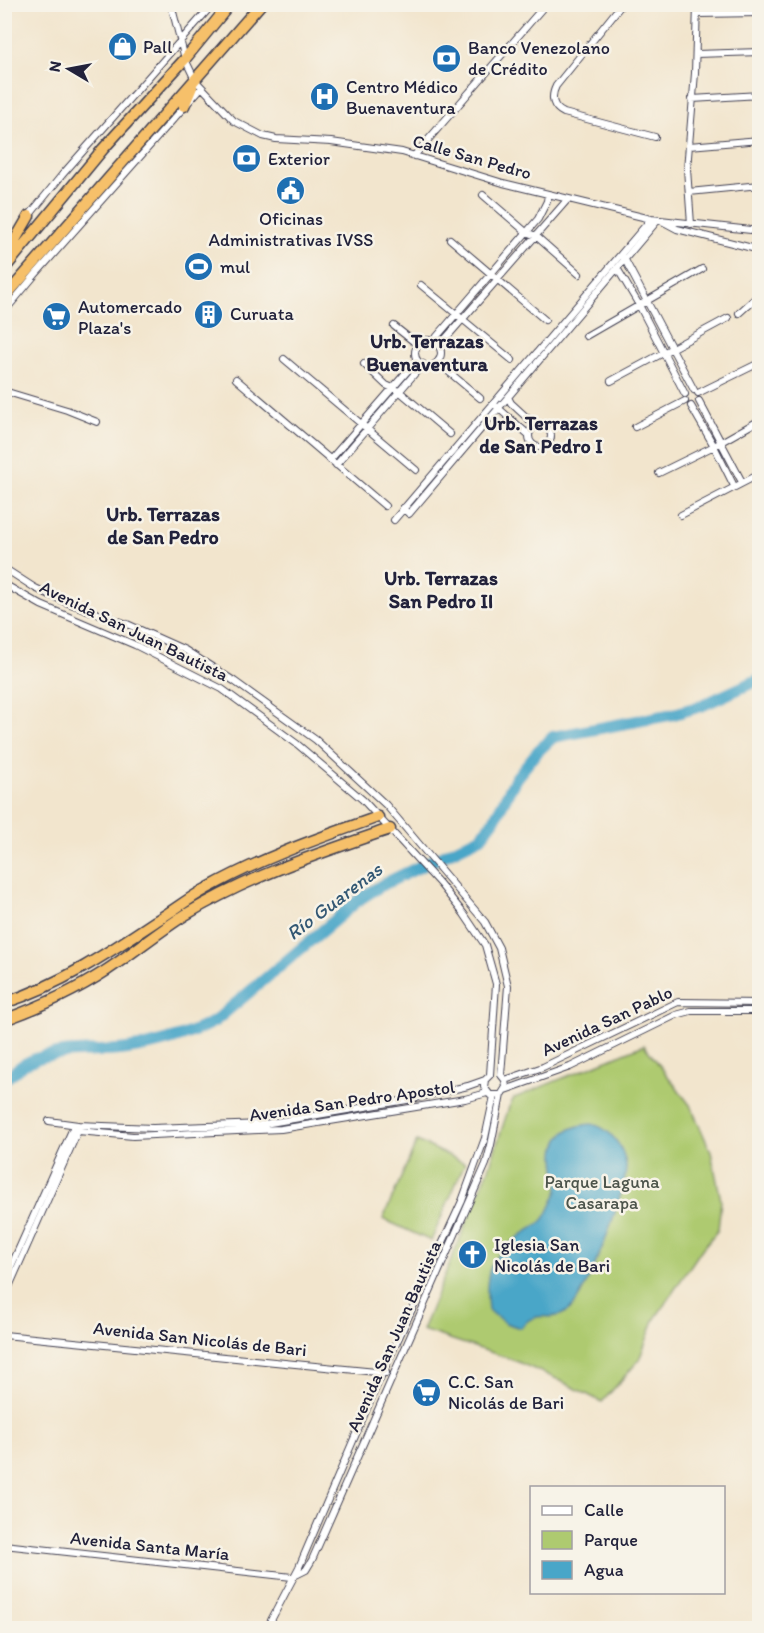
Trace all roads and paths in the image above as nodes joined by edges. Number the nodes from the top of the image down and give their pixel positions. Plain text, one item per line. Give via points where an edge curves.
1 (171, 4) edge
2 (213, 4) edge
3 (230, 4) edge
4 (261, 4) edge
5 (546, 4) edge
6 (622, 4) edge
7 (697, 4) edge
8 (759, 13) edge
9 (696, 14) junction
10 (182, 42) junction
11 (759, 52) edge
12 (696, 54) junction
13 (185, 59) junction
14 (198, 84) junction
15 (759, 94) edge
16 (692, 99) junction
17 (184, 106) joint
18 (655, 137) dead end
19 (759, 140) edge
20 (689, 146) junction
21 (414, 156) junction
22 (759, 185) edge
23 (689, 192) junction
24 (548, 194) junction
25 (483, 195) dead end
26 (568, 199) junction
27 (29, 216) junction
28 (657, 220) junction
29 (690, 224) junction
30 (759, 231) edge
31 (526, 232) junction
32 (536, 236) junction
33 (450, 239) dead end
34 (4, 248) edge
35 (759, 250) edge
36 (621, 253) junction
37 (4, 260) edge
38 (625, 261) junction
39 (614, 262) junction
40 (4, 269) edge
41 (702, 269) dead end
42 (618, 270) junction
43 (492, 273) junction
44 (579, 274) dead end
45 (498, 278) junction
46 (421, 285) dead end
47 (759, 294) edge
48 (4, 298) edge
49 (645, 301) junction
50 (639, 304) junction
51 (4, 312) edge
52 (739, 314) dead end
53 (460, 316) junction
54 (728, 318) dead end
55 (545, 320) dead end
56 (394, 326) dead end
57 (586, 336) dead end
58 (436, 343) junction
59 (418, 345) junction
60 (668, 351) junction
61 (284, 359) dead end
62 (512, 360) dead end
63 (420, 362) junction
64 (437, 362) junction
65 (364, 364) dead end
66 (755, 365) dead end
67 (236, 379) dead end
68 (611, 381) dead end
69 (396, 389) junction
70 (4, 391) edge
71 (696, 392) junction
72 (508, 397) junction
73 (480, 398) dead end
74 (687, 400) junction
75 (699, 401) junction
76 (492, 403) junction
77 (500, 407) junction
78 (759, 420) edge
79 (97, 422) dead end
80 (536, 426) junction
81 (364, 427) junction
82 (635, 427) dead end
83 (450, 434) dead end
84 (530, 434) junction
85 (721, 442) junction
86 (714, 446) junction
87 (330, 460) junction
88 (336, 465) junction
89 (416, 470) dead end
90 (659, 473) dead end
91 (759, 474) edge
92 (742, 482) junction
93 (734, 486) junction
94 (411, 499) junction
95 (416, 504) junction
96 (385, 506) dead end
97 (403, 508) junction
98 (681, 515) dead end
99 (394, 520) dead end
100 (4, 568) edge
101 (4, 584) edge
102 (395, 815) junction
103 (378, 817) junction
104 (390, 829) junction
105 (689, 1002) junction
106 (4, 1003) edge
107 (759, 1003) edge
108 (691, 1011) junction
109 (759, 1011) edge
110 (4, 1020) edge
111 (488, 1077) junction
112 (503, 1078) junction
113 (497, 1093) junction
114 (49, 1121) dead end
115 (78, 1125) junction
116 (72, 1135) junction
117 (4, 1282) edge
118 (4, 1298) edge
119 (4, 1335) edge
120 (383, 1372) junction
121 (393, 1373) junction
122 (4, 1545) edge
123 (292, 1577) junction
124 (267, 1629) edge

1 - 10 street, Calle San Pedro
2 - 10 street
3 - 13 highway
4 - 14 highway
5 - 21 street
6 - 18 street via 556,87 553,100 556,108 564,112
7 - 9 street
8 - 9 street
9 - 12 street
10 - 13 street, Calle San Pedro
10 - 27 street
11 - 12 street
12 - 16 street
13 - 14 street, Calle San Pedro
13 - 40 highway via 103,149
14 - 17 highway
14 - 21 street, Calle San Pedro via 234,121 263,136 354,144
14 - 48 highway
15 - 16 street
16 - 20 street
17 - 51 street
19 - 20 street
20 - 23 street
21 - 24 street, Calle San Pedro
22 - 23 street
23 - 29 street
24 - 26 street, Calle San Pedro
24 - 31 street via 538,219
25 - 31 street
26 - 28 street, Calle San Pedro
26 - 32 street
27 - 34 street
27 - 37 highway
28 - 29 street, Calle San Pedro
28 - 35 street
28 - 36 street
28 - 38 street
29 - 30 street, Calle San Pedro
31 - 32 street
31 - 43 street
32 - 44 street
32 - 45 street
33 - 43 street
36 - 38 street
36 - 39 street
38 - 42 street
38 - 49 street
39 - 42 street
39 - 76 street
41 - 49 street
42 - 50 street
42 - 72 street
43 - 45 street
43 - 53 street
45 - 53 street
45 - 55 street
46 - 53 street
47 - 52 street
49 - 50 street
49 - 60 street
50 - 57 street
50 - 60 street
53 - 58 street
53 - 62 street
54 - 60 street
56 - 59 street
58 - 59 street via 425,340
58 - 64 street via 441,354
59 - 63 street
60 - 68 street
60 - 71 street
60 - 74 street
61 - 81 street
63 - 64 street
63 - 69 street
64 - 73 street
65 - 69 street via 386,385
66 - 71 street
67 - 87 street
69 - 81 street
69 - 83 street
70 - 79 street
71 - 74 street
71 - 75 street
72 - 77 street
72 - 80 street
74 - 75 street via 696,405
74 - 82 street
74 - 86 street
75 - 85 street
76 - 77 street
76 - 94 street
77 - 84 street
77 - 95 street
78 - 85 street
80 - 84 street
80 - 84 street via 550,430 549,443 537,447
81 - 87 street
81 - 88 street
81 - 89 street
85 - 86 street
85 - 92 street
86 - 90 street
86 - 93 street
87 - 88 street
88 - 96 street
91 - 92 street
92 - 93 street
93 - 98 street
94 - 95 street
94 - 97 street
95 - 97 street via 410,514
97 - 99 street
100 - 102 street, Avenida San Juan Bautista via 68,603 185,650 316,740
101 - 103 street, Avenida San Juan Bautista via 41,605 222,688 334,773
102 - 103 street
102 - 104 street
102 - 112 street, Avenida San Juan Bautista via 493,935 508,986
103 - 104 street, Avenida San Juan Bautista
103 - 106 highway via 300,844 205,889 75,973
104 - 110 highway via 280,867 235,888 185,915 85,983 31,1011
104 - 111 street, Avenida San Juan Bautista via 464,914 492,963 496,984
105 - 107 street, Avenida San Pablo
105 - 108 street
105 - 112 street, Avenida San Pablo via 678,1002 543,1067
108 - 109 street, Avenida San Pablo
108 - 113 street, Avenida San Pablo via 570,1067
111 - 112 street
111 - 113 street, Avenida San Juan Bautista via 484,1087
111 - 115 street, Avenida San Pedro Apostol via 468,1086 407,1100 264,1124 153,1128
112 - 113 street, Avenida San Juan Bautista
113 - 116 street, Avenida San Pedro Apostol via 281,1129 133,1136 78,1131
113 - 120 street, Avenida San Juan Bautista via 469,1183
113 - 121 street, Avenida San Juan Bautista via 491,1145 480,1179
114 - 115 street, Avenida San Pedro Apostol
115 - 116 street via 72,1128
116 - 117 street
116 - 118 street
119 - 120 street, Avenida San Nicolás de Bari
120 - 121 street, Avenida San Nicolás de Bari
120 - 123 street, Avenida San Juan Bautista
121 - 123 street, Avenida San Juan Bautista via 312,1560 306,1570
122 - 123 street, Avenida Santa María
123 - 124 street, Avenida San Juan Bautista

